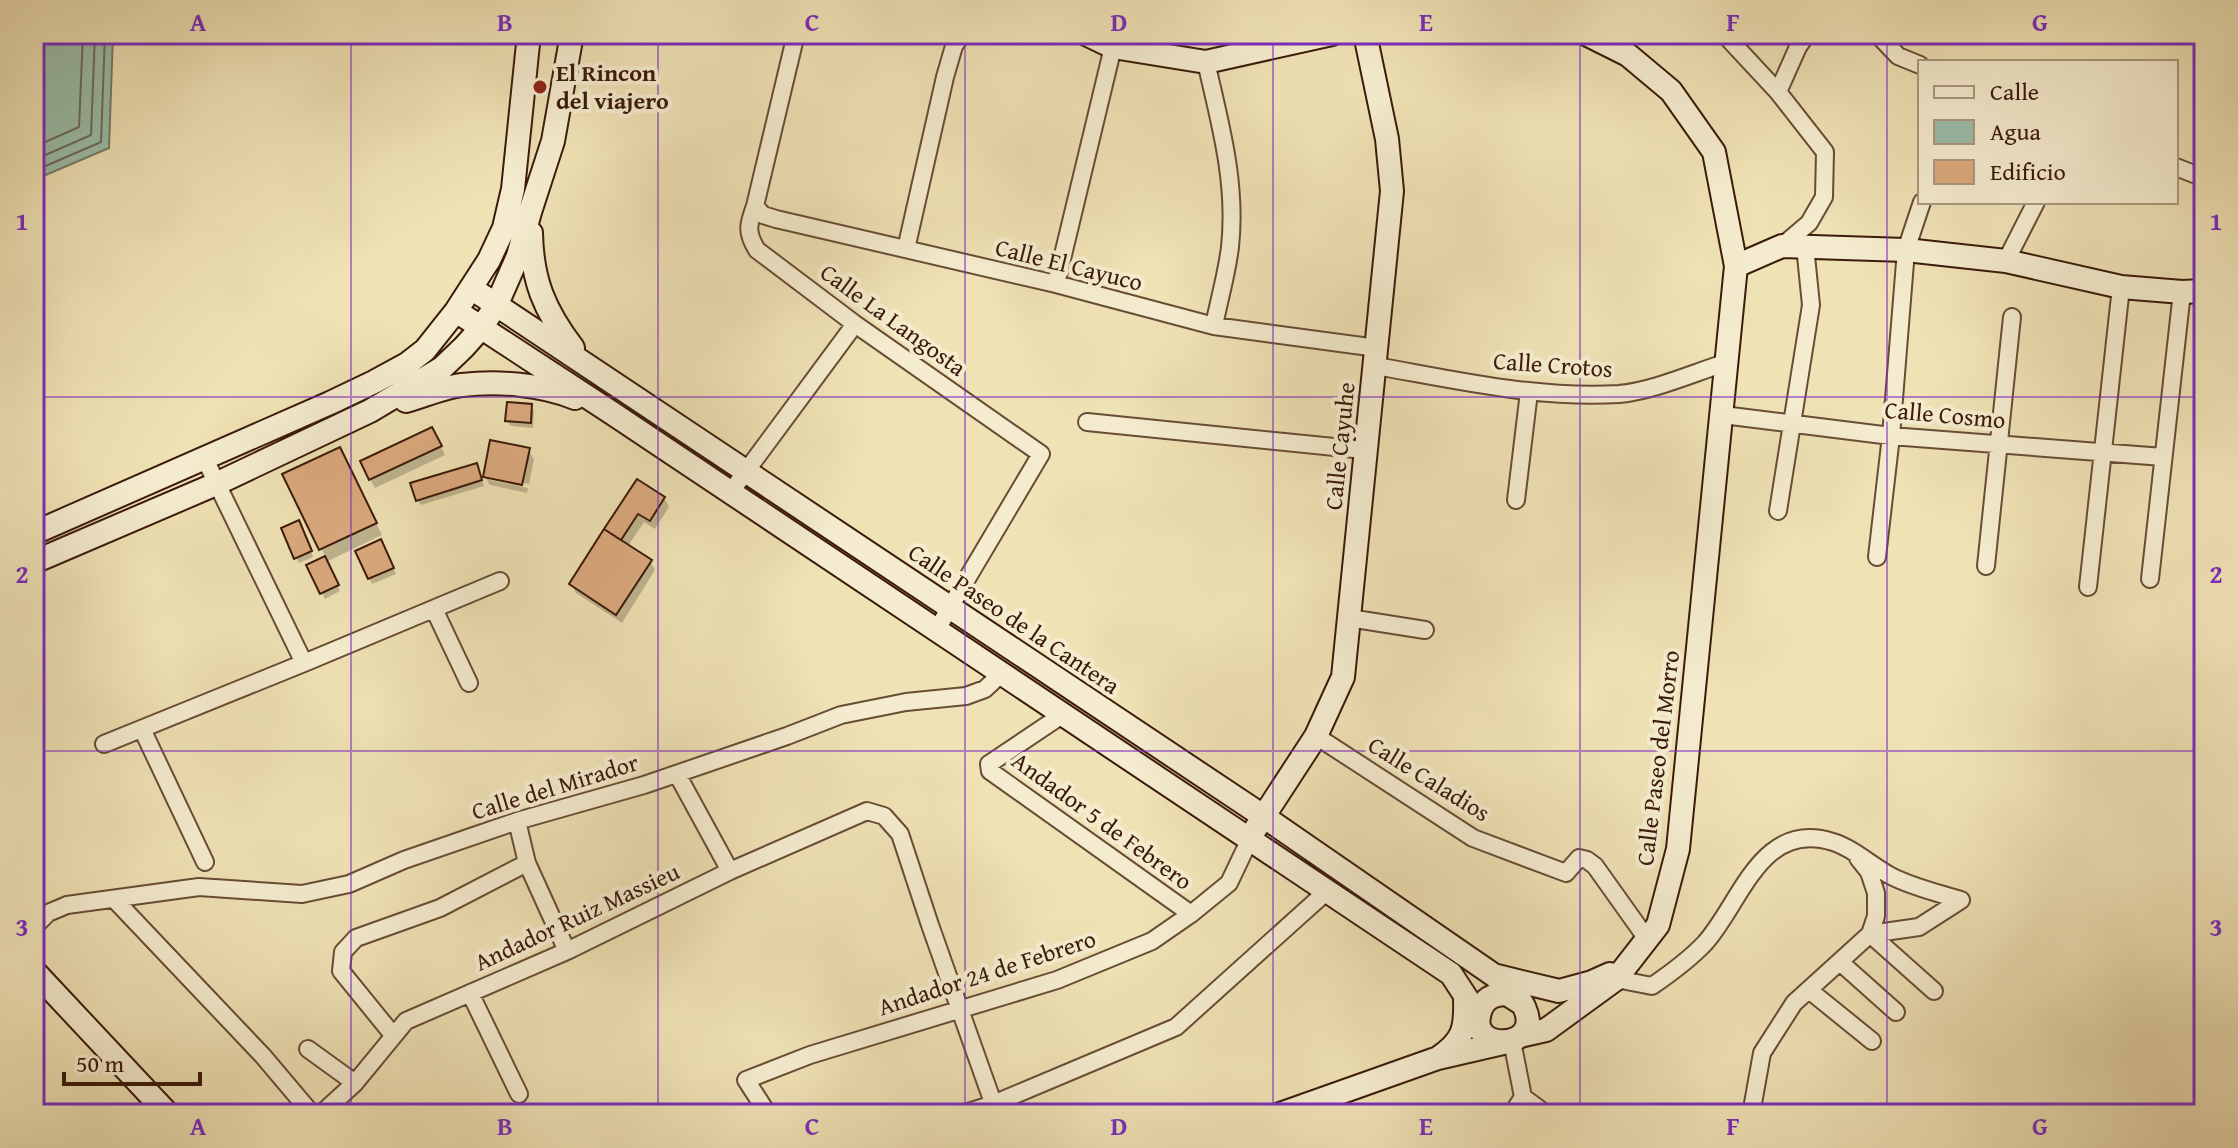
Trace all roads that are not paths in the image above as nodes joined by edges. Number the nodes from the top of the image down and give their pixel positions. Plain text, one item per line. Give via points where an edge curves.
1 (529, 34) edge
2 (572, 34) edge
3 (796, 34) edge
4 (962, 34) edge
5 (1086, 34) edge
6 (1332, 34) edge
7 (1365, 34) edge
8 (1586, 34) edge
9 (1724, 34) edge
10 (1807, 34) edge
11 (1877, 34) edge
12 (1113, 47) junction
13 (1206, 62) junction
14 (1918, 64) edge
15 (1778, 92) junction
16 (2178, 168) edge
17 (2204, 178) edge
18 (1921, 204) edge
19 (2035, 204) edge
20 (755, 206) junction
21 (530, 212) junction
22 (1794, 246) junction
23 (906, 249) junction
24 (1906, 250) junction
25 (2006, 261) junction
26 (1736, 266) junction
27 (1056, 284) junction
28 (2121, 287) junction
29 (471, 288) junction
30 (2193, 291) edge
31 (497, 304) junction
32 (456, 311) junction
33 (2012, 317) dead end
34 (855, 324) junction
35 (1214, 326) junction
36 (481, 328) junction
37 (1376, 357) junction
38 (583, 361) junction
39 (1725, 363) junction
40 (1529, 392) junction
41 (370, 411) junction
42 (612, 413) junction
43 (1723, 415) junction
44 (1087, 422) dead end
45 (1794, 423) junction
46 (1891, 436) junction
47 (2000, 443) junction
48 (1364, 450) junction
49 (2105, 451) junction
50 (2163, 457) junction
51 (205, 459) junction
52 (746, 471) junction
53 (216, 484) junction
54 (730, 493) junction
55 (1516, 500) dead end
56 (1778, 511) dead end
57 (34, 533) edge
58 (1877, 557) dead end
59 (34, 562) edge
60 (1986, 566) dead end
61 (2150, 579) dead end
62 (500, 581) dead end
63 (2088, 587) dead end
64 (951, 608) junction
65 (434, 609) junction
66 (1349, 618) junction
67 (1425, 630) dead end
68 (936, 631) junction
69 (304, 663) junction
70 (1001, 674) junction
71 (469, 683) dead end
72 (1062, 715) junction
73 (142, 729) junction
74 (1316, 736) junction
75 (104, 744) dead end
76 (677, 774) junction
77 (1263, 816) junction
78 (517, 821) junction
79 (1249, 841) junction
80 (1854, 854) junction
81 (205, 862) dead end
82 (527, 863) junction
83 (730, 871) junction
84 (1326, 892) junction
85 (114, 899) junction
86 (1191, 914) junction
87 (34, 927) edge
88 (1870, 934) junction
89 (1647, 939) junction
90 (567, 951) junction
91 (1840, 962) junction
92 (34, 971) edge
93 (1617, 974) junction
94 (1495, 976) junction
95 (1809, 990) junction
96 (1934, 991) dead end
97 (470, 993) junction
98 (1465, 995) junction
99 (1521, 1003) junction
100 (961, 1009) junction
101 (1896, 1012) dead end
102 (1479, 1017) junction
103 (393, 1035) junction
104 (1511, 1040) junction
105 (1872, 1041) dead end
106 (308, 1049) dead end
107 (1438, 1058) junction
108 (355, 1083) junction
109 (519, 1094) dead end
110 (1523, 1097) junction
111 (995, 1109) edge
112 (168, 1114) edge
113 (312, 1114) edge
114 (321, 1114) edge
115 (768, 1114) edge
116 (962, 1114) edge
117 (1280, 1114) edge
118 (1512, 1114) edge
119 (1546, 1114) edge
120 (1753, 1114) edge

1 - 29 main road via 513,189 504,228
2 - 21 main road via 553,141
3 - 20 street, Calle La Langosta
4 - 23 street via 945,77
5 - 12 main road
6 - 13 main road
7 - 37 main road, Calle Cayuhe via 1392,191
8 - 26 main road, Calle Paseo del Morro via 1628,55 1671,91 1714,152
9 - 15 street
10 - 15 street
11 - 14 street via 1898,56
12 - 13 main road
12 - 27 street
13 - 35 street via 1226,146 1231,195 1230,247
15 - 22 street via 1825,152 1824,197
16 - 17 street
18 - 24 street
19 - 25 street
20 - 23 street, Calle El Cayuco via 776,219
20 - 34 street, Calle La Langosta via 748,224 757,250
21 - 31 main road
21 - 38 main road via 537,287
22 - 24 main road
22 - 26 main road
22 - 45 street via 1811,305
23 - 27 street, Calle El Cayuco
24 - 25 main road
24 - 46 street
25 - 28 main road
26 - 39 main road, Calle Paseo del Morro
27 - 35 street, Calle El Cayuco
28 - 30 main road
28 - 49 street
29 - 31 main road, Calle Paseo de la Cantera
29 - 32 main road
30 - 50 street
31 - 36 main road
31 - 38 main road, Calle Paseo de la Cantera
32 - 36 main road
32 - 51 main road via 407,364
33 - 47 street
34 - 52 street
34 - 64 street, Calle La Langosta via 1041,454
35 - 37 street, Calle El Cayuco
36 - 41 main road via 442,368
36 - 42 main road
37 - 40 street, Calle Crotos
37 - 48 main road, Calle Cayuhe
38 - 52 main road, Calle Paseo de la Cantera
39 - 40 street, Calle Crotos via 1621,394
39 - 43 main road, Calle Paseo del Morro
40 - 55 street
41 - 42 main road via 459,385 503,384 557,390
41 - 53 main road
42 - 54 main road
43 - 45 street, Calle Cosmo
43 - 89 main road, Calle Paseo del Morro via 1678,849 1658,925
44 - 48 street
45 - 46 street, Calle Cosmo
45 - 56 street
46 - 47 street, Calle Cosmo
46 - 58 street
47 - 49 street, Calle Cosmo
47 - 60 street
48 - 66 main road, Calle Cayuhe
49 - 50 street, Calle Cosmo
49 - 63 street
50 - 61 street
51 - 53 street
51 - 57 main road
52 - 54 street
52 - 64 main road, Calle Paseo de la Cantera
53 - 59 main road
53 - 69 street
54 - 68 main road
62 - 65 street
64 - 68 street
64 - 77 main road, Calle Paseo de la Cantera
65 - 69 street
65 - 71 street
66 - 67 street
66 - 74 main road, Calle Cayuhe via 1343,677
68 - 70 main road
69 - 73 street
70 - 72 main road
70 - 76 street, Calle del Mirador via 985,689 966,696 841,715
72 - 79 main road
72 - 86 street, Andador 5 de Febrero via 989,764 990,771
73 - 75 street
73 - 81 street
74 - 77 main road, Calle Cayuhe
74 - 89 street, Calle Caladios via 1473,838 1566,873 1579,858 1587,860
76 - 78 street, Calle del Mirador
76 - 83 street
77 - 79 main road, Calle Cayuhe
77 - 94 main road, Calle Paseo de la Cantera
78 - 82 street
78 - 85 street, Calle del Mirador via 349,884 302,894 199,887
79 - 84 main road
79 - 86 street, Andador 24 de Febrero via 1229,883
80 - 88 street via 1869,872 1876,893
80 - 88 street via 1894,877 1961,900 1919,927
80 - 93 street via 1834,842 1789,841 1769,852 1706,942 1681,966 1652,986
82 - 90 street
82 - 103 street via 440,908 356,938 343,952 341,971
83 - 90 street, Andador Ruiz Massieu
83 - 100 street, Andador Ruiz Massieu via 867,811 884,816 900,834
84 - 98 main road via 1451,974
84 - 111 street via 1176,1027
85 - 87 street, Calle del Mirador via 67,905
85 - 113 street
86 - 100 street, Andador 24 de Febrero via 1152,941 1057,980
88 - 91 street
88 - 96 street
89 - 93 main road, Calle Paseo del Morro
90 - 97 street, Andador Ruiz Massieu
91 - 95 street
91 - 101 street
92 - 112 main road
93 - 94 main road via 1559,991
93 - 104 main road, Calle Paseo del Morro via 1546,1030
94 - 99 main road, Calle Paseo de la Cantera
95 - 105 street
95 - 120 street via 1794,1003 1762,1053
97 - 103 street, Andador Ruiz Massieu via 406,1021
97 - 109 street
98 - 102 main road
98 - 107 main road via 1466,1026 1454,1048
99 - 102 main road via 1498,994 1484,1003
99 - 104 main road via 1527,1016 1524,1030
100 - 111 street
100 - 115 street, Andador 24 de Febrero via 746,1080
102 - 104 main road via 1486,1036
103 - 108 street, Andador Ruiz Massieu
104 - 107 main road, Calle Paseo del Morro
104 - 110 street
106 - 108 street
107 - 117 main road, Calle Paseo del Morro
108 - 114 street, Andador Ruiz Massieu
110 - 118 street
110 - 119 street
111 - 116 street

